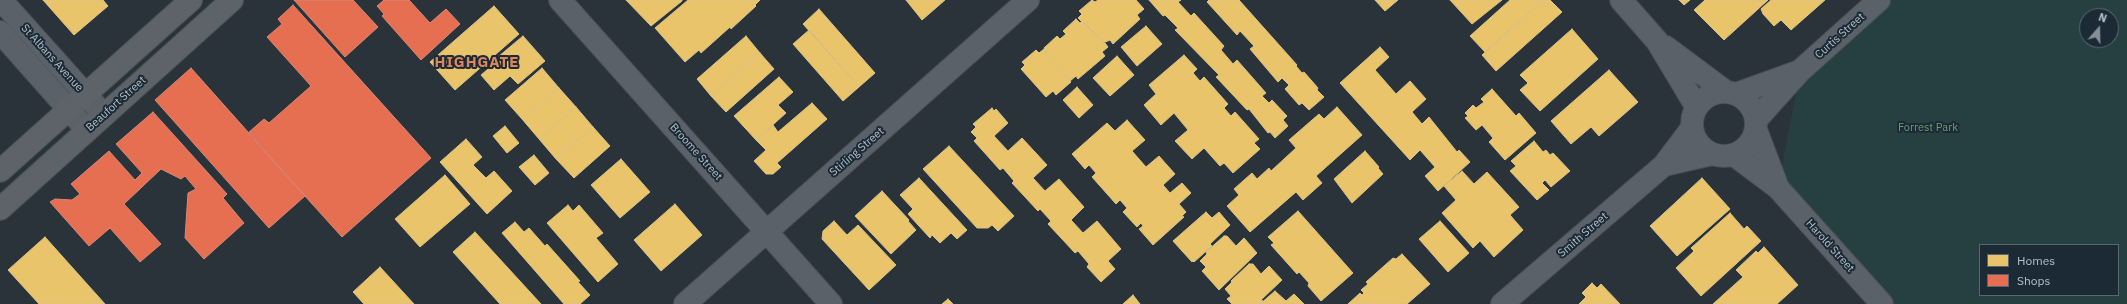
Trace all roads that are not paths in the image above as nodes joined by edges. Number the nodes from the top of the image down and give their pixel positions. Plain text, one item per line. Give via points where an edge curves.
1 (1, 0) edge
2 (191, 0) edge
3 (232, 0) edge
4 (560, 0) edge
5 (1028, 0) edge
6 (1620, 0) edge
7 (1879, 0) edge
8 (0, 32) edge
9 (1657, 41) junction
10 (1800, 71) junction
11 (1730, 93) junction
12 (85, 95) junction
13 (1696, 106) junction
14 (69, 109) junction
15 (104, 115) junction
16 (1756, 125) junction
17 (1692, 128) junction
18 (87, 130) junction
19 (1712, 154) junction
20 (1734, 155) junction
21 (1664, 165) junction
22 (0, 171) edge
23 (1778, 188) junction
24 (0, 209) edge
25 (766, 232) junction
26 (685, 304) edge
27 (831, 304) edge
28 (1502, 304) edge
29 (1882, 304) edge

1 - 12 street, St Albans Avenue
2 - 12 main road
3 - 15 main road, Beaufort Street
4 - 25 street, Broome Street
5 - 25 street, Stirling Street
6 - 9 street
7 - 10 street, Curtis Street
8 - 14 street, St Albans Avenue
9 - 11 street
9 - 13 street
10 - 11 street, Curtis Street
10 - 16 street, Curtis Street
11 - 13 street via 1709,95
11 - 16 street via 1749,104
12 - 14 main road
12 - 15 street, St Albans Avenue
13 - 17 street
14 - 18 street, St Albans Avenue
14 - 22 main road
15 - 18 main road, Beaufort Street
16 - 20 street via 1748,145
16 - 23 street, Harold Street
17 - 19 street via 1698,144
17 - 21 street, Smith Street
18 - 24 main road, Beaufort Street
19 - 20 street
19 - 21 street, Smith Street
20 - 23 street, Harold Street
21 - 28 street, Smith Street
23 - 29 street, Harold Street
25 - 26 street, Stirling Street
25 - 27 street, Broome Street

